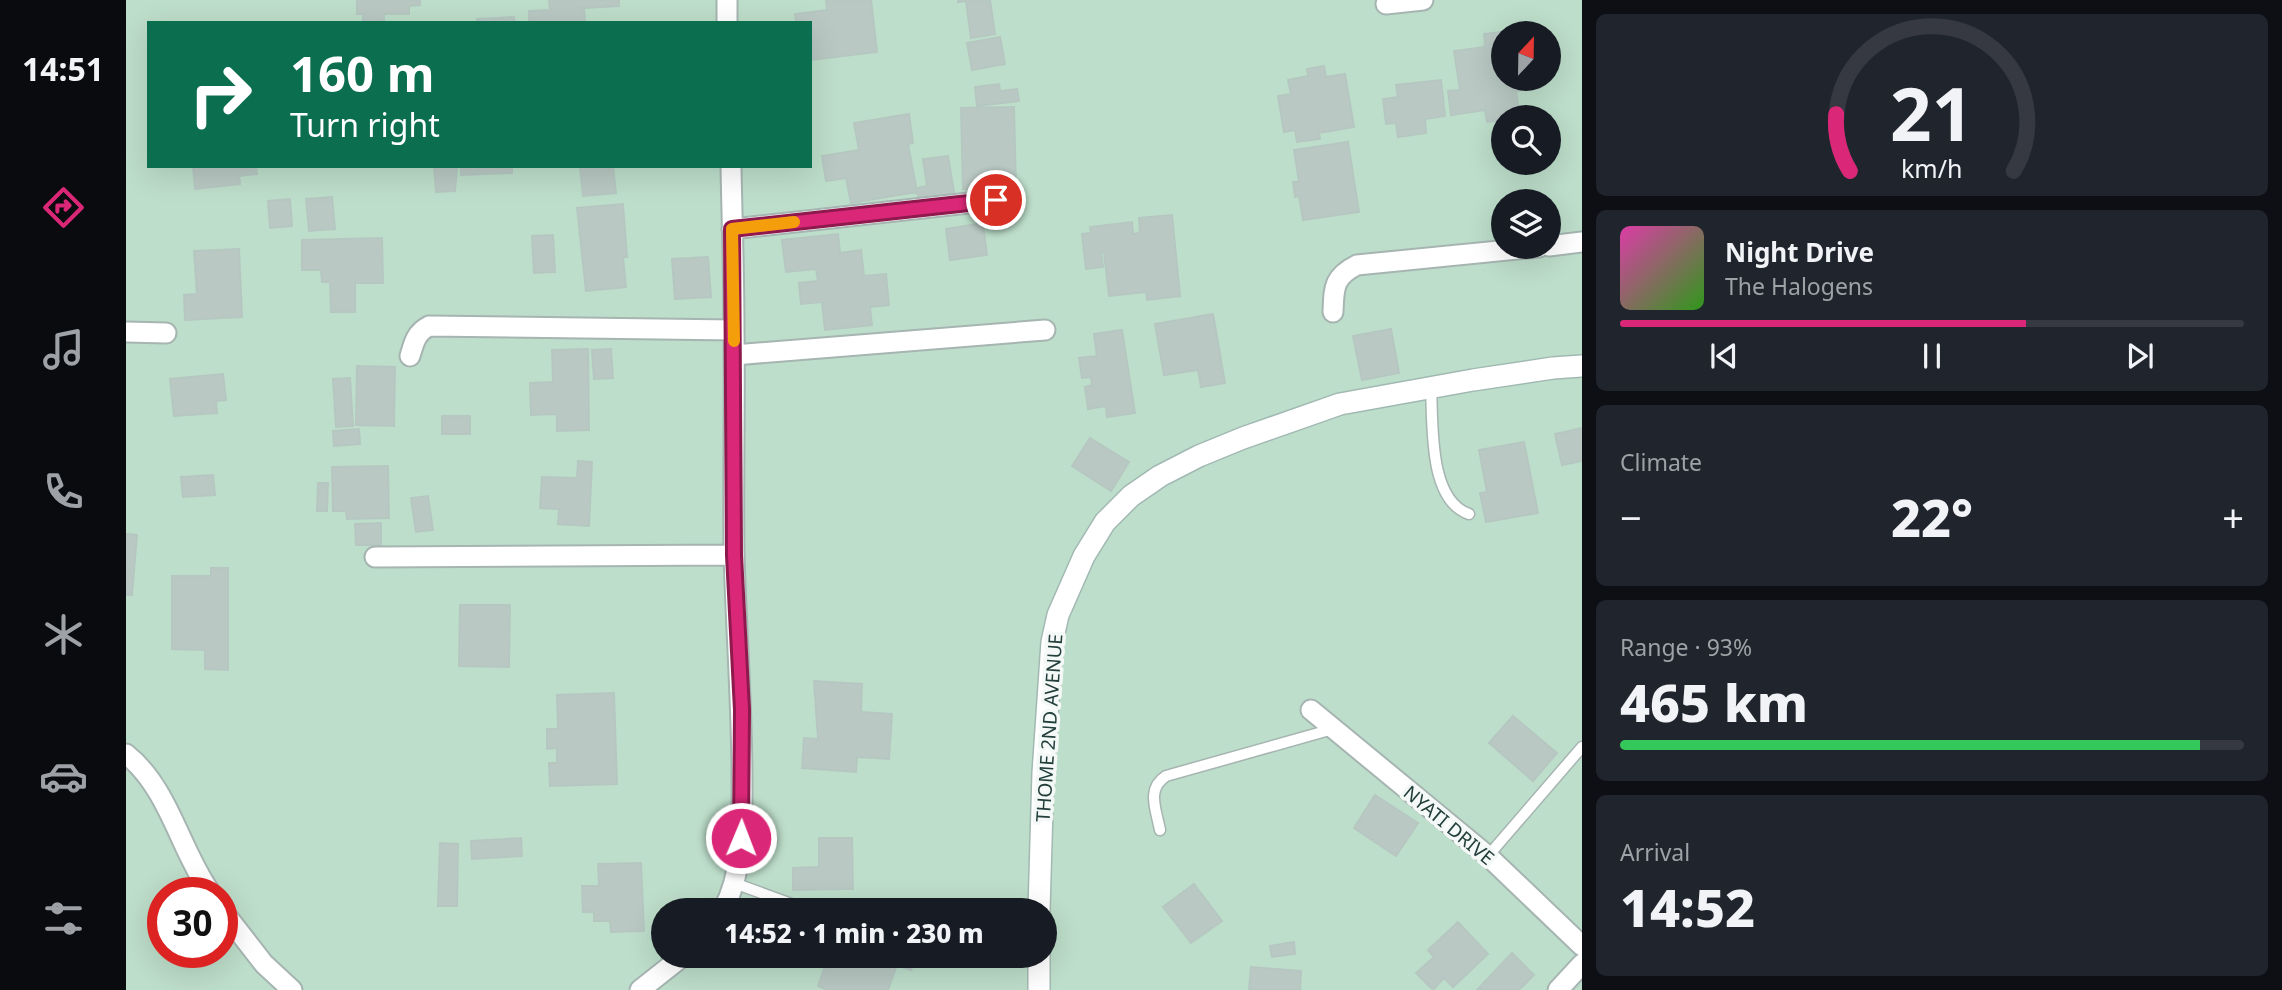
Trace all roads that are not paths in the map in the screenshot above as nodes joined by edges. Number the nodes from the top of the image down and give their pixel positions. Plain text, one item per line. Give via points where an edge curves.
1 (727, 0) edge
2 (1423, 0) edge
3 (1386, 4) dead end
4 (727, 21) edge
5 (730, 168) edge
6 (996, 200) dead end
7 (732, 229) junction
8 (1582, 242) edge
9 (1561, 245) edge
10 (1491, 252) edge
11 (1333, 312) dead end
12 (734, 330) junction
13 (1045, 330) dead end
14 (126, 332) edge
15 (166, 333) dead end
16 (734, 355) junction
17 (410, 356) dead end
18 (1582, 366) edge
19 (1431, 387) junction
20 (1469, 514) dead end
21 (734, 555) junction
22 (374, 557) dead end
23 (1311, 710) dead end
24 (1334, 729) junction
25 (1582, 747) edge
26 (126, 754) edge
27 (1160, 830) dead end
28 (1488, 856) junction
29 (202, 877) edge
30 (734, 883) junction
31 (728, 898) edge
32 (775, 898) edge
33 (1039, 898) edge
34 (238, 930) edge
35 (1582, 946) edge
36 (1582, 964) edge
37 (668, 968) edge
38 (1039, 968) edge
39 (292, 990) edge
40 (640, 990) edge
41 (1039, 990) edge
42 (1558, 990) edge

1 - 4 street
2 - 3 street
5 - 7 street
6 - 7 street
7 - 12 street
8 - 9 street
10 - 11 street via 1357,265 1339,278
12 - 16 street
12 - 17 street via 429,326 415,338
13 - 16 street
14 - 15 street
16 - 21 street
18 - 19 street, THOME 2ND AVENUE
19 - 20 lane via 1442,485 1460,511
19 - 33 street, THOME 2ND AVENUE via 1340,404 1220,447 1160,476 1105,522 1069,589 1052,642
21 - 22 street
21 - 30 street via 742,710 741,838
23 - 24 street, NYATI DRIVE
24 - 27 lane via 1166,775 1153,794
24 - 28 street, NYATI DRIVE
25 - 28 lane
26 - 29 street via 153,785
28 - 35 street, NYATI DRIVE
30 - 31 street
30 - 32 lane
34 - 39 street
36 - 42 street
37 - 40 street
38 - 41 street

